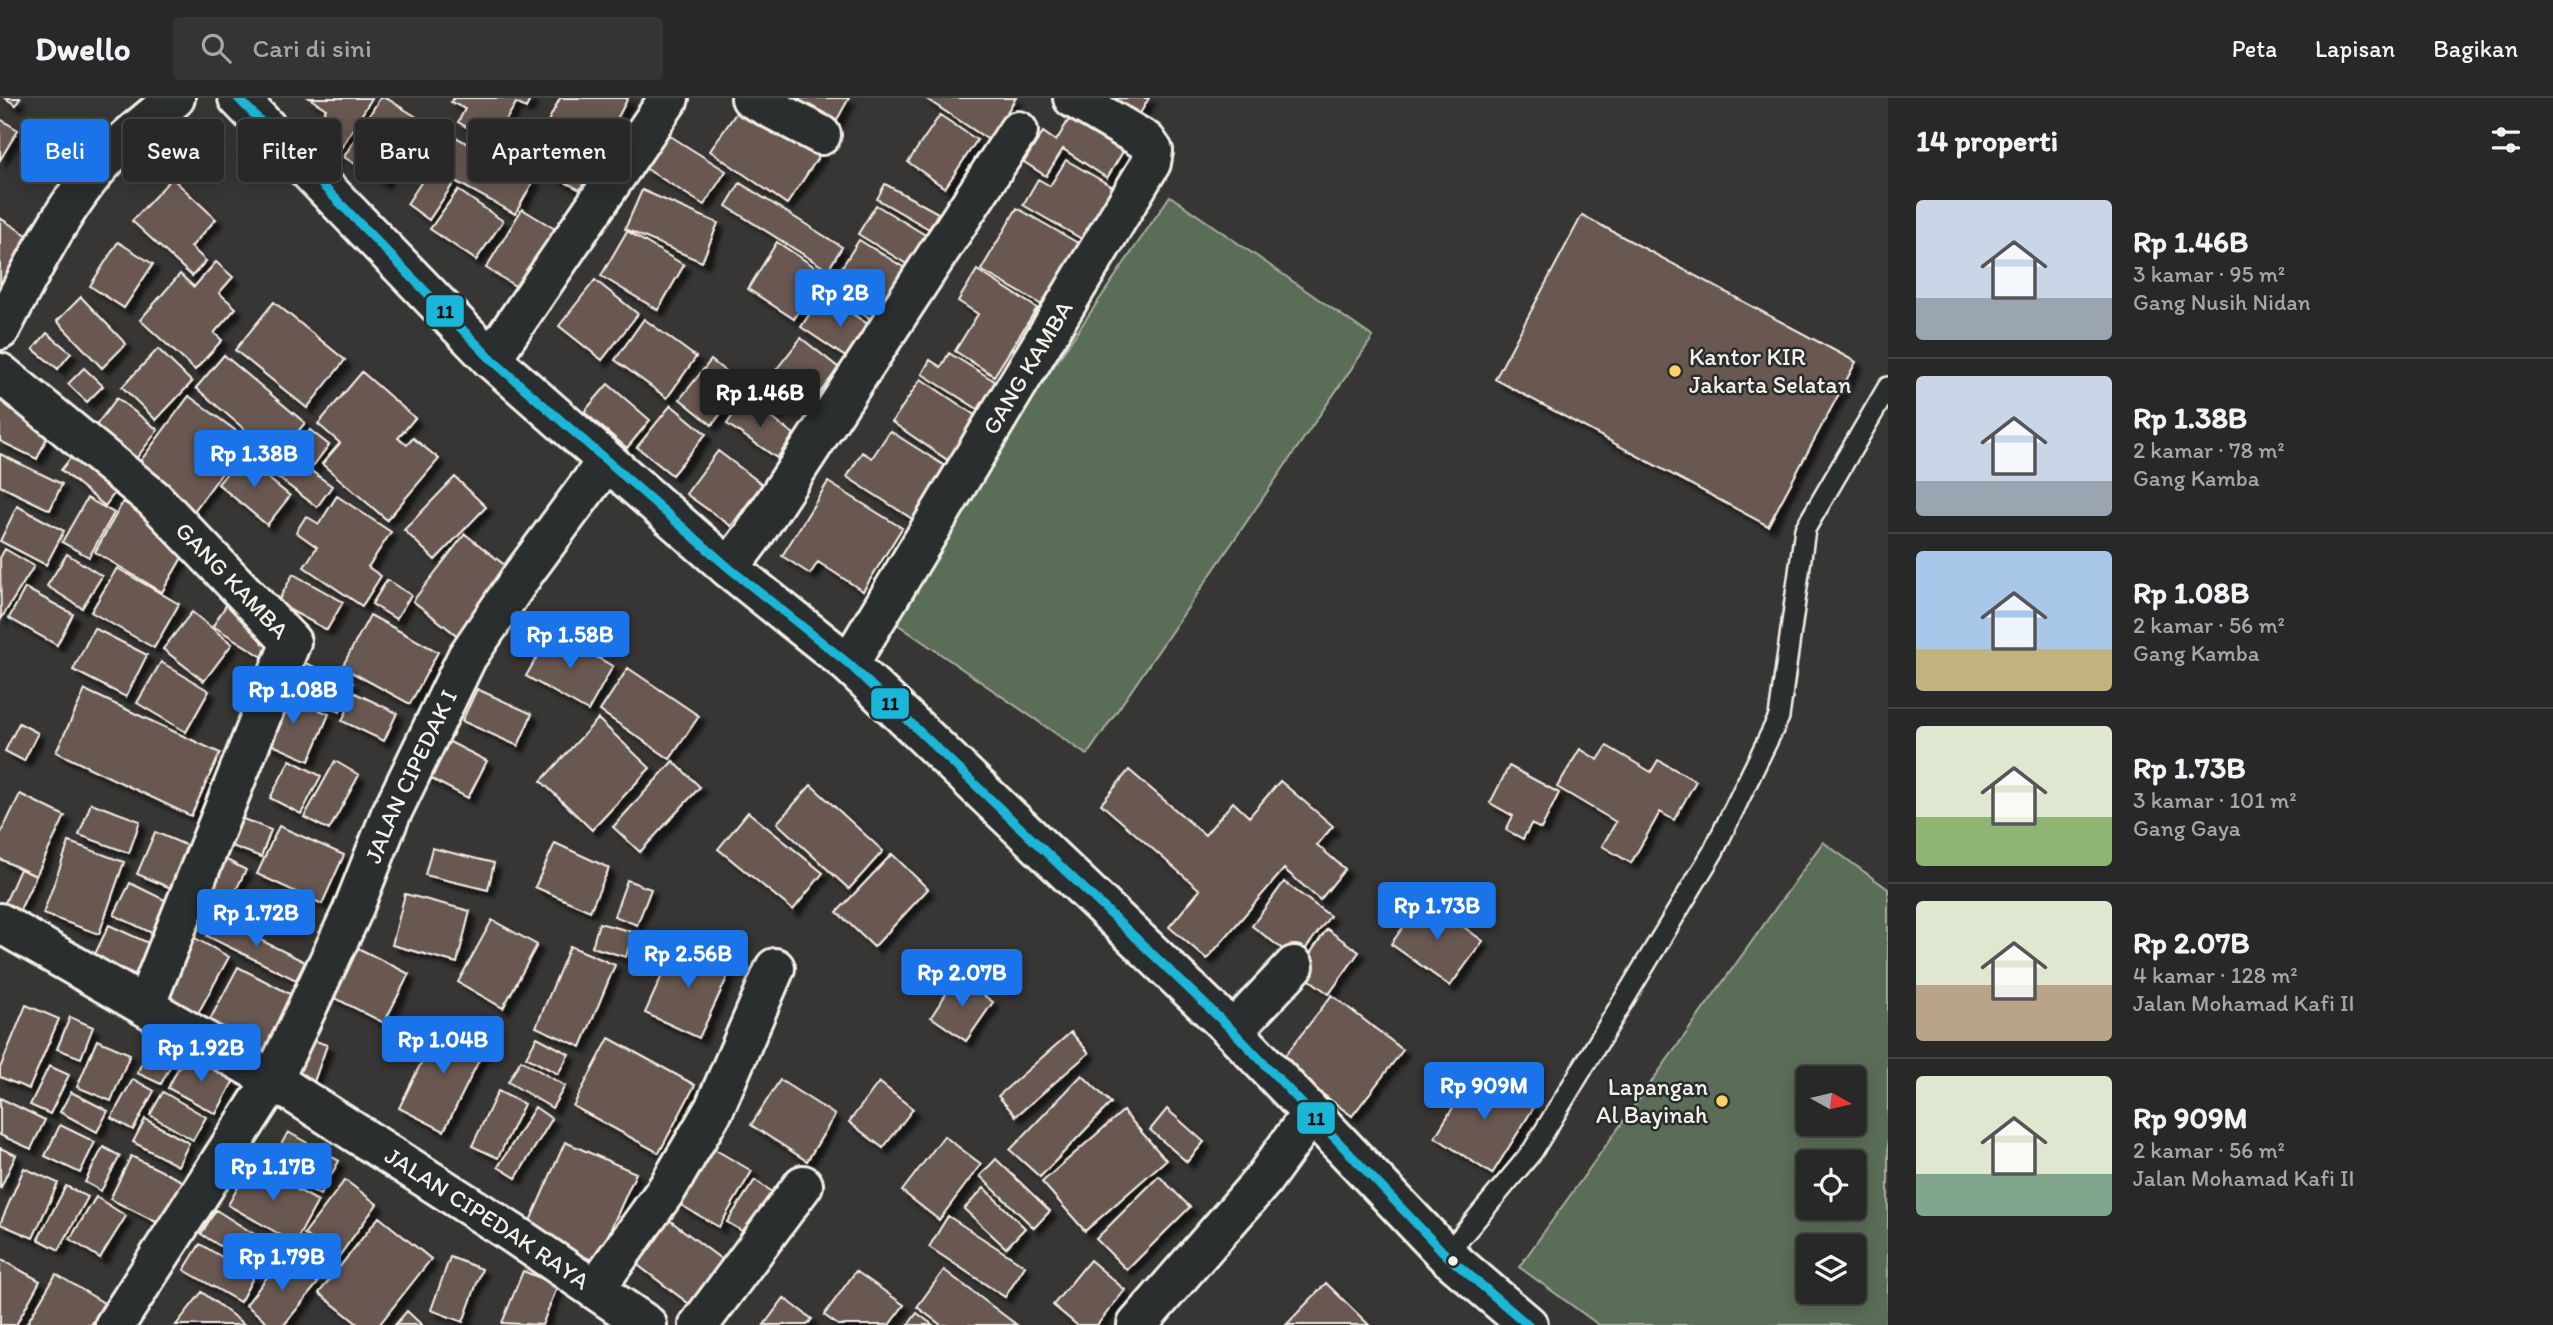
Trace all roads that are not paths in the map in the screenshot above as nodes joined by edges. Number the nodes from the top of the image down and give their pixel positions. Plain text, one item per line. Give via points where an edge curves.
1 (238, 98) edge
2 (751, 98) edge
3 (1073, 98) edge
4 (657, 102) edge
5 (166, 106) edge
6 (1018, 131) dead end
7 (821, 135) dead end
8 (0, 330) edge
9 (491, 359) junction
10 (0, 373) edge
11 (1888, 387) edge
12 (600, 469) junction
13 (729, 568) junction
14 (849, 664) junction
15 (0, 923) edge
16 (1294, 966) dead end
17 (775, 968) dead end
18 (145, 1006) junction
19 (1233, 1031) junction
20 (273, 1080) junction
21 (1306, 1122) junction
22 (803, 1185) dead end
23 (1446, 1255) junction
24 (595, 1289) junction
25 (116, 1325) edge
26 (646, 1325) edge
27 (699, 1325) edge
28 (1137, 1325) edge
29 (1528, 1325) edge

1 - 9 street
2 - 7 street
3 - 14 street, GANG KAMBA via 1146,141 1153,151 1151,163
4 - 9 street
5 - 8 street via 105,159 72,204
6 - 13 street
9 - 12 street
10 - 18 street, GANG KAMBA via 154,499 291,642
11 - 23 lane via 1805,529 1779,717 1713,852 1532,1152
12 - 13 street
12 - 20 street, JALAN CIPEDAK I via 461,667
13 - 14 street
14 - 19 street
15 - 18 street, JALAN CIPEDAK RAYA
16 - 19 street
17 - 24 street via 714,1109 667,1189
18 - 20 street, JALAN CIPEDAK RAYA
19 - 21 street
20 - 24 street, JALAN CIPEDAK RAYA
20 - 25 street, JALAN CIPEDAK I
21 - 23 street
21 - 28 street via 1263,1180
22 - 27 street
23 - 29 street
24 - 26 street, JALAN CIPEDAK RAYA

